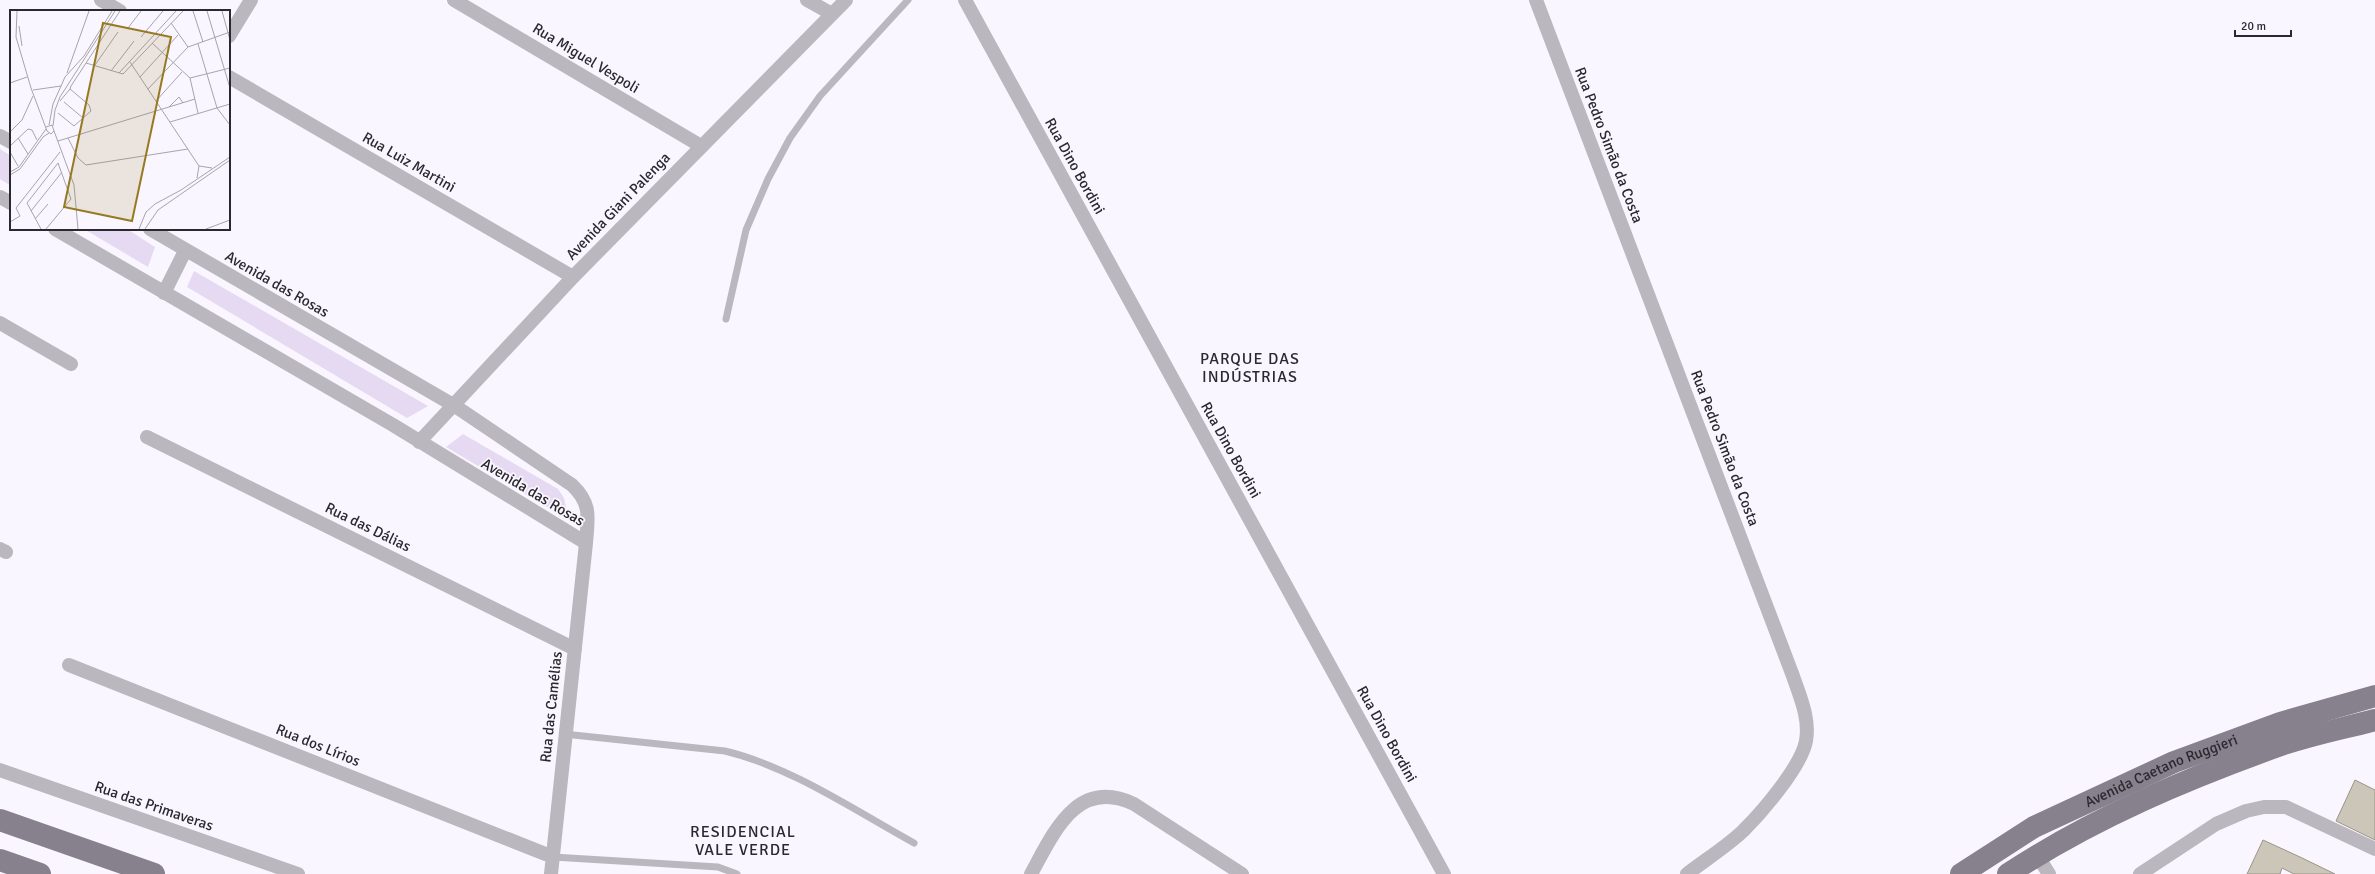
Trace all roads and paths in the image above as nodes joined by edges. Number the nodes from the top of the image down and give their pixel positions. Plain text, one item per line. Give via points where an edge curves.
1 (101, 0) edge
2 (251, 0) edge
3 (454, 0) edge
4 (808, 0) edge
5 (846, 0) edge
6 (908, 0) edge
7 (965, 0) edge
8 (1536, 0) edge
9 (118, 10) edge
10 (832, 14) junction
11 (230, 34) edge
12 (230, 77) edge
13 (0, 136) edge
14 (10, 141) edge
15 (701, 146) junction
16 (0, 197) edge
17 (10, 202) edge
18 (57, 230) edge
19 (152, 230) edge
20 (186, 251) junction
21 (573, 277) junction
22 (164, 293) junction
23 (726, 320) dead end
24 (0, 324) edge
25 (71, 364) dead end
26 (455, 406) junction
27 (146, 437) dead end
28 (419, 442) junction
29 (586, 543) junction
30 (575, 649) junction
31 (69, 665) dead end
32 (2375, 696) edge
33 (2375, 720) edge
34 (564, 734) junction
35 (0, 770) edge
36 (0, 820) edge
37 (914, 843) dead end
38 (2375, 849) edge
39 (2037, 855) junction
40 (553, 857) junction
41 (0, 860) edge
42 (1228, 870) edge
43 (40, 874) edge
44 (154, 874) edge
45 (298, 874) edge
46 (551, 874) edge
47 (737, 874) edge
48 (1031, 874) edge
49 (1242, 874) edge
50 (1444, 874) edge
51 (1687, 874) edge
52 (1961, 874) edge
53 (2008, 874) edge
54 (2049, 874) edge
55 (2140, 874) edge

1 - 9 street
2 - 11 street
3 - 15 street, Rua Miguel Vespoli
4 - 10 street
5 - 10 street, Avenida Giani Palenga
6 - 23 lane via 820,96 790,138 768,179 746,230
7 - 50 street, Rua Dino Bordini
8 - 51 street, Rua Pedro Simão da Costa via 1788,661 1806,716 1806,741 1801,757 1785,781 1742,831
10 - 15 street, Avenida Giani Palenga
12 - 21 street, Rua Luiz Martini
13 - 14 street
15 - 21 street, Avenida Giani Palenga
16 - 17 street
18 - 22 street, Avenida das Rosas
19 - 20 street, Avenida das Rosas
20 - 22 street
20 - 26 street, Avenida das Rosas
21 - 26 street, Avenida Giani Palenga
22 - 28 street, Avenida das Rosas
24 - 25 street
26 - 28 street, Avenida Giani Palenga
26 - 29 street, Avenida das Rosas via 578,491 586,500 588,511
27 - 30 street, Rua das Dálias
28 - 29 street, Avenida das Rosas
29 - 30 street, Rua das Camélias
30 - 34 street, Rua das Camélias
31 - 40 street, Rua dos Lírios
32 - 52 main road, Avenida Caetano Ruggieri via 2280,723 2174,762 2034,826
33 - 39 main road, Avenida Caetano Ruggieri via 2286,744 2200,776 2085,827
34 - 37 lane via 725,751 749,757 781,770
34 - 40 street, Rua das Camélias
35 - 45 street, Rua das Primaveras
36 - 44 main road
38 - 55 street via 2286,807 2264,807 2246,811 2216,824
39 - 53 main road, Avenida Caetano Ruggieri
39 - 54 street
40 - 46 street, Rua das Camélias
40 - 47 lane via 718,867
41 - 43 main road
42 - 48 street via 1134,804 1119,797 1099,797 1080,803 1064,818
42 - 49 street

